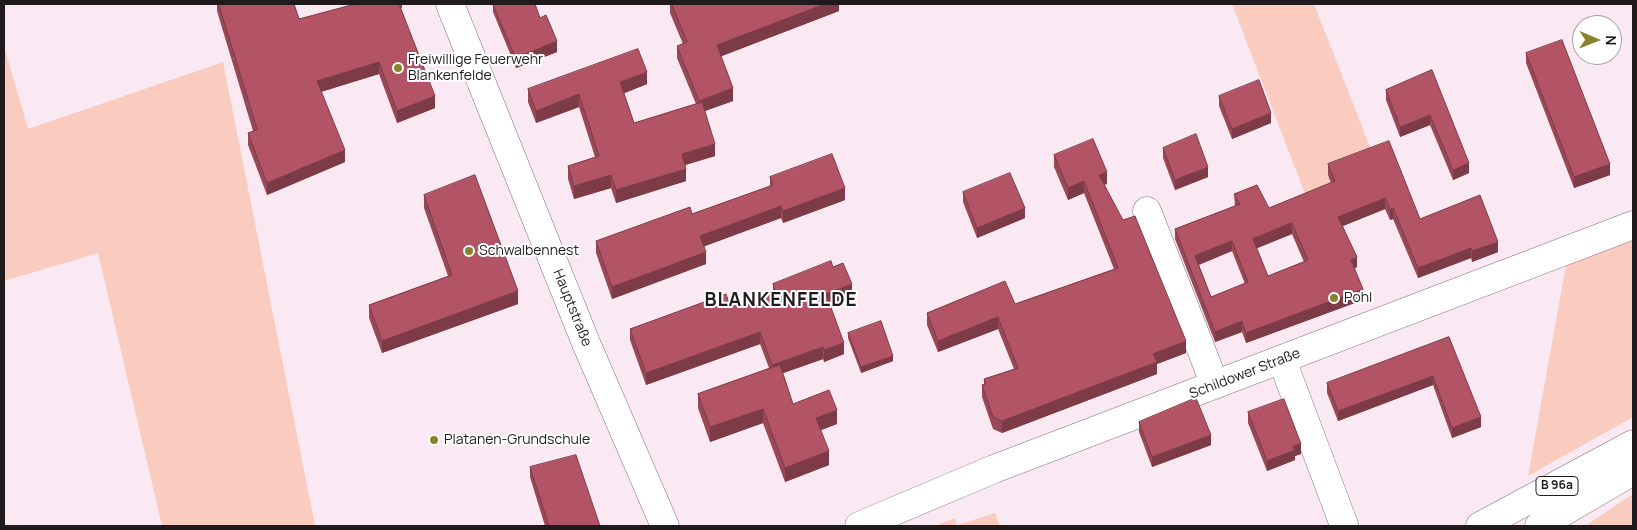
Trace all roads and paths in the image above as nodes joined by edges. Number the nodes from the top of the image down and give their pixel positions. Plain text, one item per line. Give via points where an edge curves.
1 (450, 4) edge
2 (1147, 211) dead end
3 (1633, 225) edge
4 (1282, 360) junction
5 (1215, 385) junction
6 (1633, 444) edge
7 (1633, 471) edge
8 (1344, 525) edge
9 (665, 526) edge
10 (859, 526) edge
11 (1480, 526) edge
12 (1539, 526) edge

1 - 9 street, Hauptstraße via 586,343
2 - 5 street
3 - 4 street, Schildower Straße
4 - 5 street, Schildower Straße
4 - 8 street
5 - 10 street, Schildower Straße via 994,469
6 - 11 street, B 96a
7 - 12 street, B 96a

